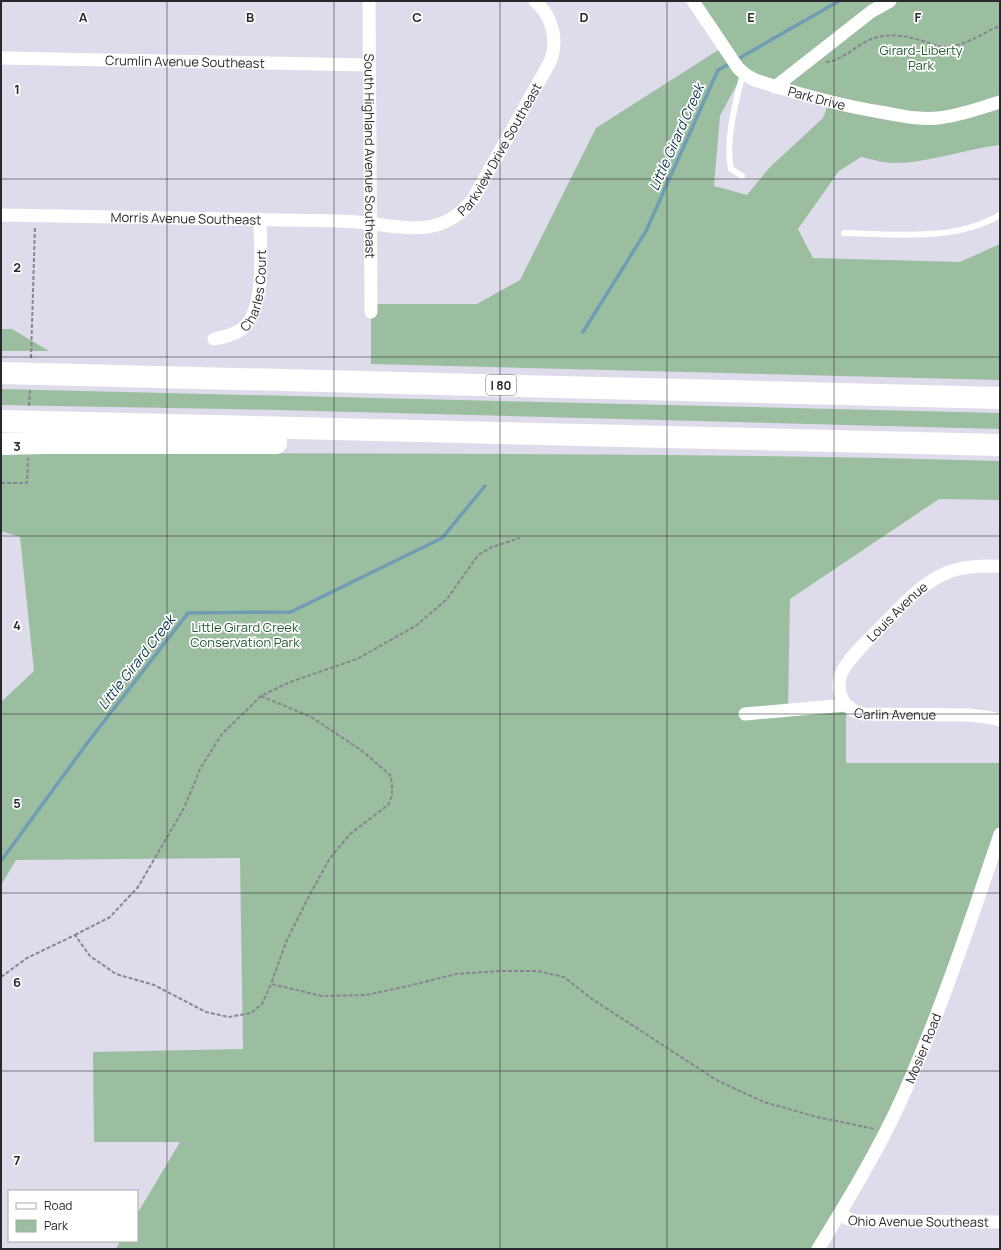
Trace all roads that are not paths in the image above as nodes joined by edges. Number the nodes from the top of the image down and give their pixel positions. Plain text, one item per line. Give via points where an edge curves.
1 (369, 1) edge
2 (535, 1) edge
3 (693, 1) edge
4 (890, 1) edge
5 (1, 58) edge
6 (369, 65) junction
7 (740, 71) junction
8 (775, 87) junction
9 (1000, 102) edge
10 (742, 176) dead end
11 (1, 215) edge
12 (1000, 215) edge
13 (260, 220) junction
14 (370, 223) junction
15 (844, 233) dead end
16 (371, 312) dead end
17 (214, 339) dead end
18 (1, 358) edge
19 (1, 373) edge
20 (218, 378) junction
21 (1000, 398) edge
22 (1, 421) edge
23 (391, 431) junction
24 (1, 444) edge
25 (1000, 446) edge
26 (1000, 566) edge
27 (846, 705) junction
28 (745, 714) dead end
29 (1000, 720) edge
30 (1000, 836) edge
31 (840, 1212) junction
32 (1000, 1222) edge
33 (818, 1249) edge

1 - 6 street, South Highland Avenue Southeast
2 - 14 street, Parkview Drive Southeast via 547,15 552,26 552,56 473,199 456,216 433,226 413,228
3 - 7 street
4 - 8 street, Park Drive via 872,11
5 - 6 street, Crumlin Avenue Southeast
6 - 14 street, South Highland Avenue Southeast
7 - 8 street
7 - 10 lane via 732,118 729,160 731,169
8 - 9 street, Park Drive via 864,110 922,118 954,116
11 - 13 street, Morris Avenue Southeast
12 - 15 lane via 960,230 926,235
13 - 14 street, Morris Avenue Southeast
13 - 17 street, Charles Court via 260,285 254,313 242,329
14 - 16 street, South Highland Avenue Southeast
18 - 20 highway via 157,365
19 - 20 highway, I 80
20 - 21 highway, I 80
22 - 23 highway
23 - 24 highway via 340,443
23 - 25 highway
26 - 27 street, Louis Avenue via 972,566 950,572 938,577 912,596 845,667 840,679 839,692
27 - 28 street, Carlin Avenue
27 - 29 street, Carlin Avenue via 863,714 969,715
30 - 31 street, Mosier Road via 938,1011 902,1098
31 - 32 street, Ohio Avenue Southeast via 848,1219 857,1221
31 - 33 street, Mosier Road

